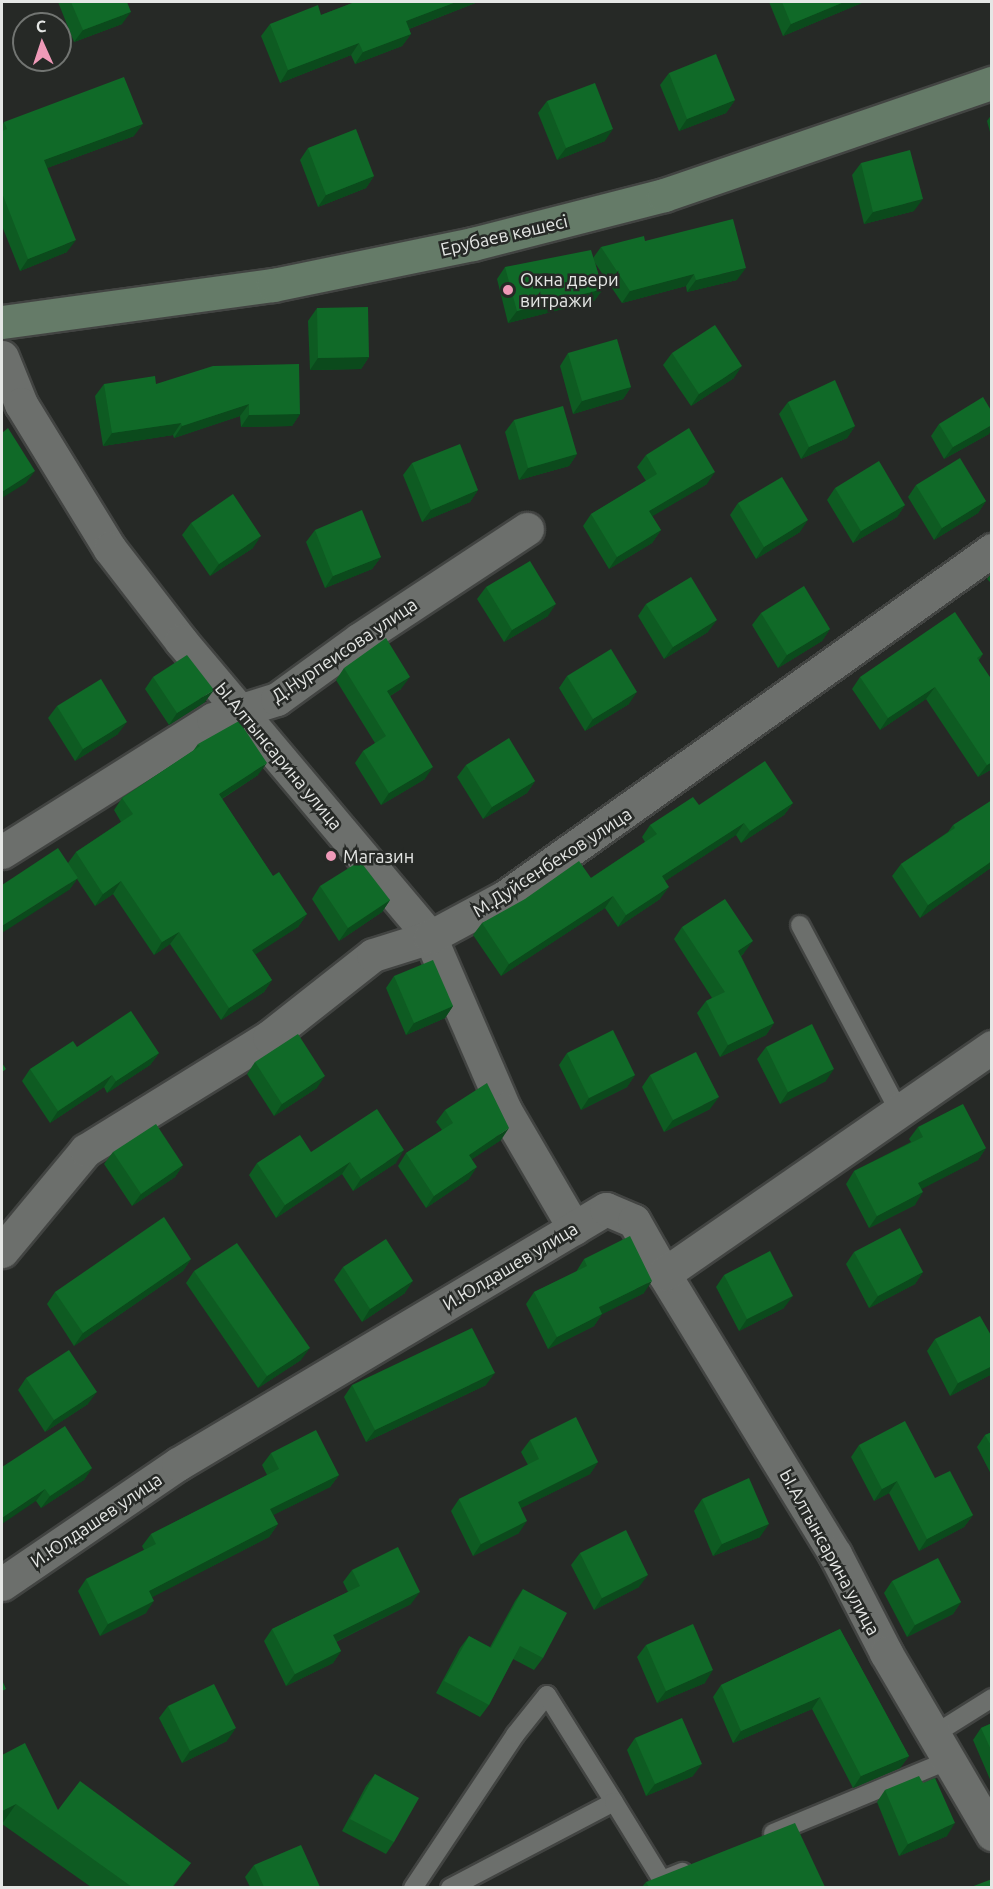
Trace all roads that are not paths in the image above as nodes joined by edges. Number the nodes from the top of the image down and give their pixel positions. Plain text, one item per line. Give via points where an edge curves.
1 (992, 83) edge
2 (2, 322) edge
3 (2, 357) edge
4 (527, 529) dead end
5 (992, 550) edge
6 (242, 710) junction
7 (2, 852) edge
8 (800, 925) dead end
9 (430, 937) junction
10 (992, 1047) edge
11 (899, 1111) junction
12 (574, 1228) junction
13 (2, 1251) edge
14 (664, 1274) junction
15 (2, 1584) edge
16 (992, 1698) edge
17 (941, 1748) junction
18 (614, 1802) junction
19 (992, 1834) edge
20 (750, 1843) edge
21 (695, 1866) edge
22 (413, 1887) edge
23 (450, 1887) edge

1 - 2 main road, Ерубаев көшесі via 664,195 473,244 273,285
3 - 6 street, Ы.Алтынсарина улица via 21,404 110,549 181,641
4 - 6 street, Д.Нурпеисова улица via 277,699
5 - 9 street, М.Дуйсенбеков улица via 506,896
6 - 7 street, Д.Нурпеисова улица via 213,719
6 - 9 street, Ы.Алтынсарина улица
8 - 11 lane
9 - 12 street, Ы.Алтынсарина улица via 505,1110
9 - 13 street, М.Дуйсенбеков улица via 373,955 269,1037 86,1150
10 - 11 street
11 - 14 street
12 - 14 street, И.Юлдашев улица via 606,1209 634,1221
12 - 15 street, И.Юлдашев улица via 178,1464
14 - 17 street, Ы.Алтынсарина улица via 835,1554
16 - 17 lane
17 - 19 street, Ы.Алтынсарина улица
17 - 20 lane
18 - 21 lane via 662,1880
18 - 22 lane via 547,1695 515,1735
18 - 23 lane

